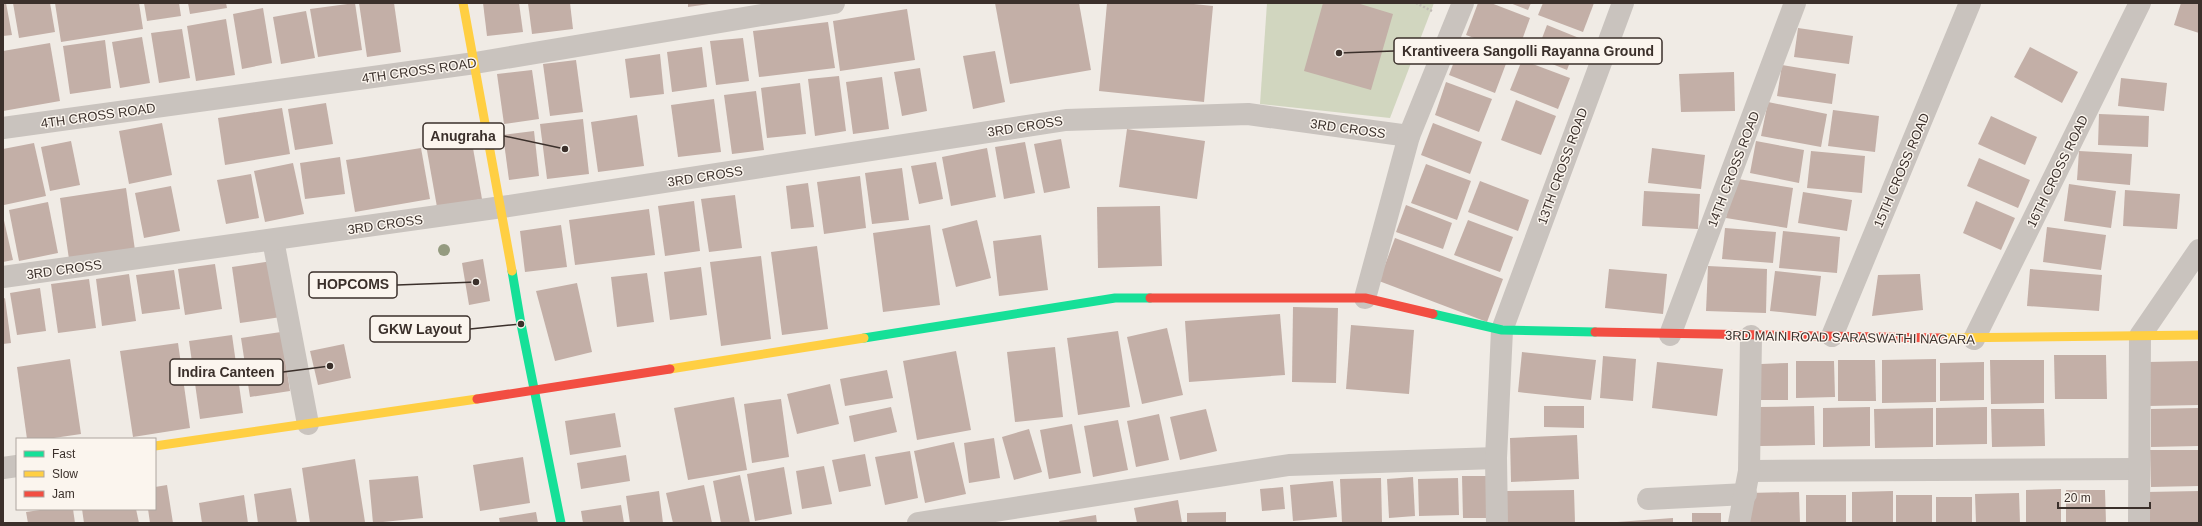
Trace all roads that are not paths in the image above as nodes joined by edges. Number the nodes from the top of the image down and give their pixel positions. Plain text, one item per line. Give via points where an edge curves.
1 (463, 3) edge
2 (834, 3) edge
3 (1463, 3) edge
4 (1623, 3) edge
5 (1795, 3) edge
6 (1970, 3) edge
7 (2140, 3) edge
8 (475, 63) junction
9 (3, 128) edge
10 (1409, 136) junction
11 (502, 207) junction
12 (273, 240) junction
13 (2199, 250) edge
14 (3, 277) edge
15 (1365, 298) junction
16 (1502, 330) junction
17 (1670, 334) junction
18 (2199, 335) edge
19 (1751, 336) junction
20 (1832, 336) junction
21 (2140, 336) junction
22 (1974, 339) junction
23 (536, 391) junction
24 (308, 424) junction
25 (156, 446) edge
26 (1496, 458) junction
27 (16, 466) edge
28 (3, 468) edge
29 (2139, 469) junction
30 (1749, 471) junction
31 (1746, 494) junction
32 (1648, 499) dead end
33 (561, 523) edge
34 (918, 523) edge
35 (1497, 523) edge
36 (1739, 523) edge
37 (2139, 523) edge

1 - 8 street
2 - 8 street, 4TH CROSS ROAD
3 - 10 street
4 - 16 street, 13TH CROSS ROAD
5 - 17 street, 14TH CROSS ROAD
6 - 20 street, 15TH CROSS ROAD
7 - 22 street, 16TH CROSS ROAD
8 - 9 street, 4TH CROSS ROAD
8 - 11 street
10 - 11 street, 3RD CROSS via 1248,114 1066,120
10 - 15 street
11 - 12 street, 3RD CROSS
11 - 23 street
12 - 14 street, 3RD CROSS
12 - 24 street
13 - 21 street
15 - 16 street, 3RD MAIN ROAD SARASWATHI NAGARA
15 - 23 street, 3RD MAIN ROAD SARASWATHI NAGARA via 1116,298
16 - 17 street, 3RD MAIN ROAD SARASWATHI NAGARA
16 - 26 street, 13TH CROSS ROAD
17 - 19 street, 3RD MAIN ROAD SARASWATHI NAGARA
18 - 21 street, 3RD MAIN ROAD SARASWATHI NAGARA
19 - 20 street, 3RD MAIN ROAD SARASWATHI NAGARA
19 - 30 street
20 - 22 street, 3RD MAIN ROAD SARASWATHI NAGARA
21 - 22 street, 3RD MAIN ROAD SARASWATHI NAGARA
21 - 29 street
23 - 24 street, 3RD MAIN ROAD SARASWATHI NAGARA
23 - 33 street
24 - 25 street, 3RD MAIN ROAD SARASWATHI NAGARA
26 - 34 street via 1289,465
26 - 35 street, 13TH CROSS ROAD
27 - 28 street
29 - 30 street
29 - 37 street
30 - 31 street
31 - 32 street
31 - 36 street

